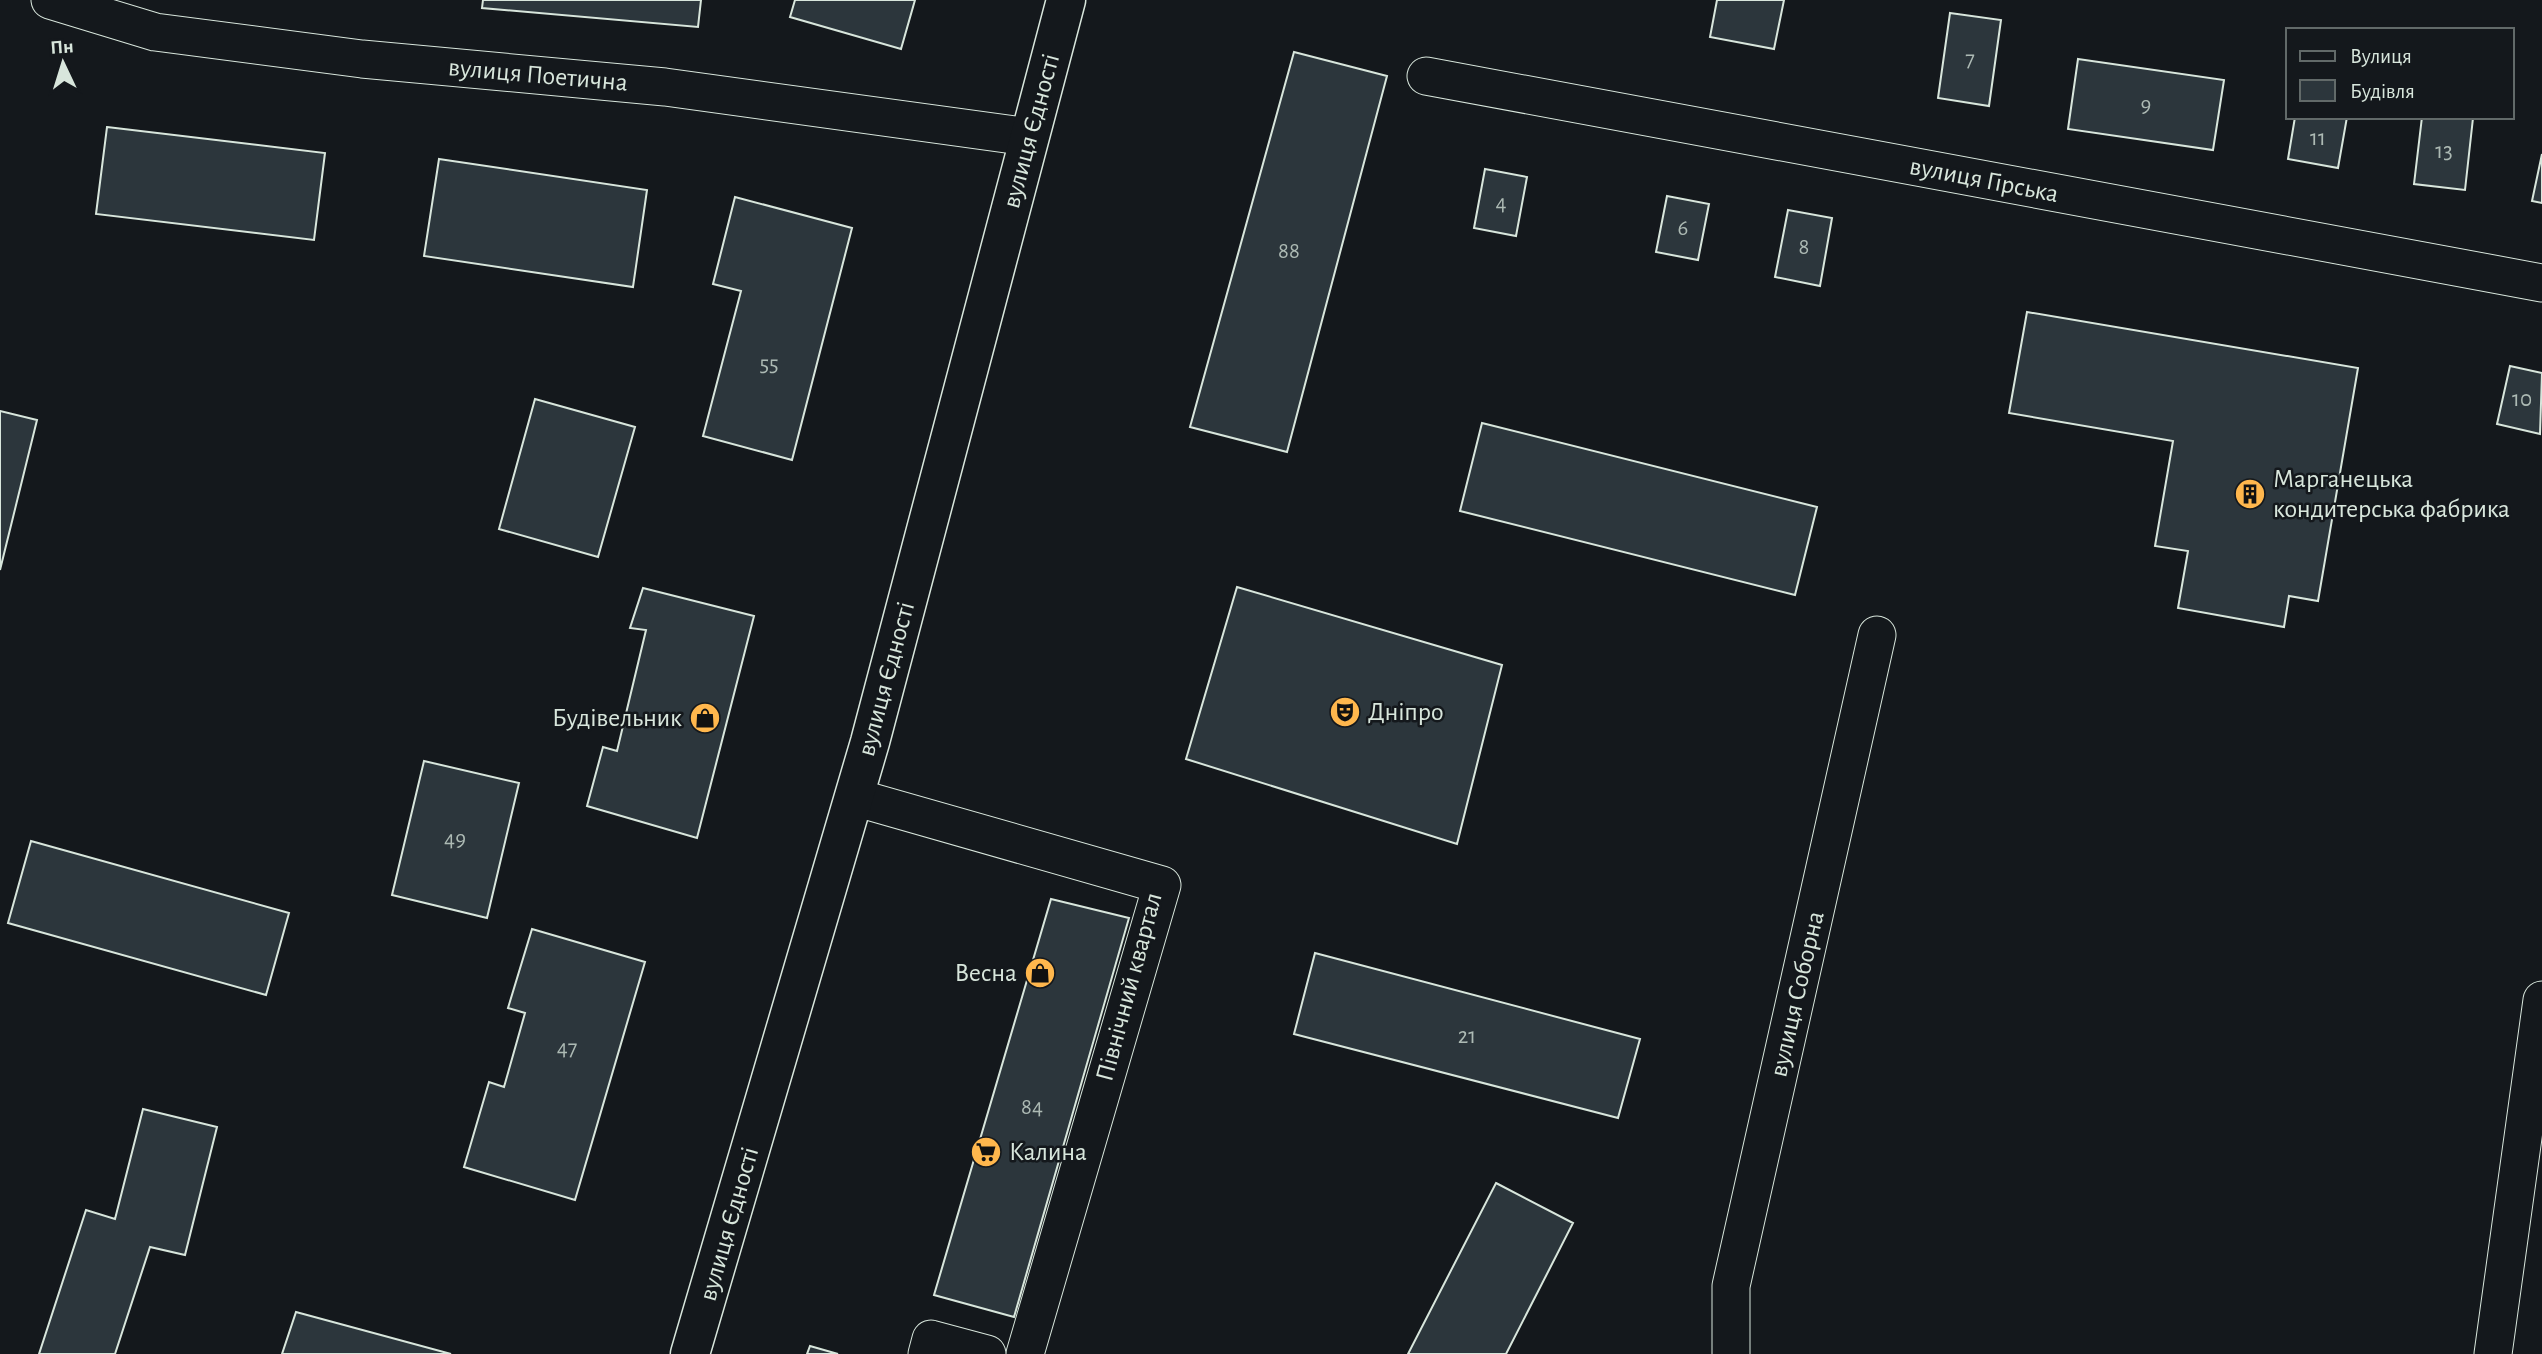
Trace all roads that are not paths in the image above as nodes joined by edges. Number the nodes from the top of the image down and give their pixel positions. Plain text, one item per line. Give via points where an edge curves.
1 (50, 0) edge
2 (1066, 0) edge
3 (1426, 76) dead end
4 (1030, 137) junction
5 (2542, 284) edge
6 (1877, 635) dead end
7 (854, 797) junction
8 (2542, 1000) edge
9 (691, 1354) edge
10 (927, 1354) edge
11 (987, 1354) edge
12 (1025, 1354) edge
13 (1731, 1354) edge
14 (2493, 1354) edge

1 - 4 street, вулиця Поетична via 155,32 362,59 665,87
2 - 4 street, вулиця Єдності
3 - 5 street, вулиця Гірська
4 - 7 street, вулиця Єдності
6 - 13 street, вулиця Соборна via 1731,1286
7 - 9 street, вулиця Єдності
7 - 12 street, Північний квартал via 1162,885
8 - 14 street
10 - 11 street via 931,1339

